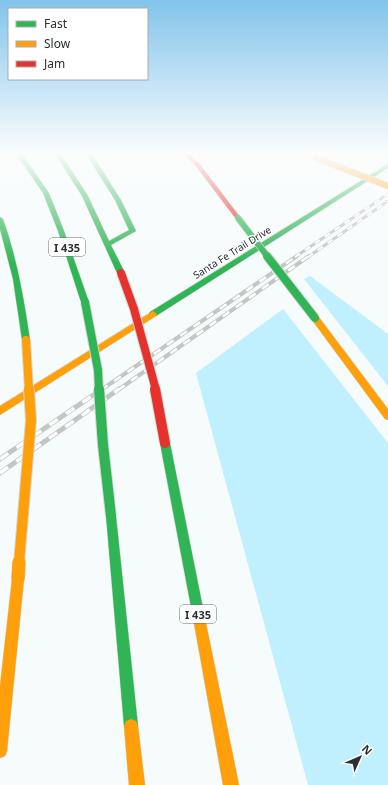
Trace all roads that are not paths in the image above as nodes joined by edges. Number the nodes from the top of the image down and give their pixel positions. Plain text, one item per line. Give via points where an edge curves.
1 (42, 191) edge
2 (81, 191) edge
3 (112, 191) edge
4 (217, 191) edge
5 (349, 191) edge
6 (46, 193) joint
7 (0, 219) edge
8 (109, 244) junction
9 (0, 411) edge
10 (388, 416) edge
11 (18, 579) junction
12 (7, 600) dead end
13 (0, 751) edge
14 (137, 785) edge
15 (231, 785) edge

1 - 6 main road
2 - 8 main road, I 435
3 - 8 main road via 134,230
4 - 10 main road, bridge
5 - 9 main road, Santa Fe Trail Drive
6 - 14 main road, I 435, bridge via 85,302 98,370 103,445
7 - 11 main road, bridge via 20,286 29,372 31,420
8 - 15 main road, I 435, bridge via 134,309 153,376
11 - 12 main road
11 - 13 main road

